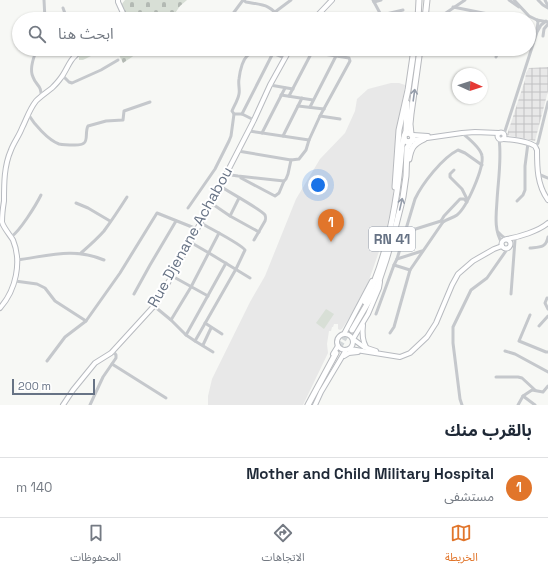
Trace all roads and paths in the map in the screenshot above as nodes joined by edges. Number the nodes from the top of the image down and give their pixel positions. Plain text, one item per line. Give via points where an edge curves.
1 (44, 0) edge
2 (118, 0) edge
3 (245, 0) edge
4 (291, 0) edge
5 (332, 0) edge
6 (381, 0) edge
7 (419, 0) edge
8 (427, 0) edge
9 (465, 0) edge
10 (509, 0) edge
11 (514, 0) edge
12 (538, 0) edge
13 (545, 0) edge
14 (373, 1) edge
15 (453, 7) junction
16 (548, 7) edge
17 (63, 8) dead end
18 (523, 9) junction
19 (403, 10) dead end
20 (45, 12) edge
21 (65, 12) edge
22 (123, 12) edge
23 (235, 12) edge
24 (275, 12) joint
25 (321, 12) edge
26 (379, 12) edge
27 (396, 12) edge
28 (418, 12) edge
29 (425, 12) edge
30 (446, 12) edge
31 (478, 12) edge
32 (526, 12) edge
33 (537, 20) joint
34 (547, 23) edge
35 (537, 32) junction
36 (536, 35) edge
37 (543, 36) dead end
38 (35, 56) edge
39 (75, 56) edge
40 (246, 56) edge
41 (271, 56) edge
42 (280, 56) edge
43 (310, 56) edge
44 (338, 56) joint
45 (413, 56) edge
46 (419, 56) edge
47 (529, 56) edge
48 (285, 58) joint
49 (118, 60) dead end
50 (63, 76) junction
51 (270, 85) junction
52 (285, 88) junction
53 (293, 89) junction
54 (408, 90) junction
55 (281, 95) junction
56 (41, 96) junction
57 (290, 96) junction
58 (302, 98) junction
59 (313, 100) junction
60 (150, 102) dead end
61 (548, 102) edge
62 (298, 106) junction
63 (310, 107) junction
64 (324, 109) junction
65 (28, 114) junction
66 (234, 114) junction
67 (242, 114) junction
68 (320, 116) junction
69 (340, 118) dead end
70 (254, 120) junction
71 (249, 131) junction
72 (262, 133) junction
73 (462, 133) junction
74 (445, 135) junction
75 (282, 136) junction
76 (404, 136) junction
77 (501, 136) junction
78 (412, 138) junction
79 (424, 139) junction
80 (309, 140) junction
81 (528, 143) junction
82 (535, 147) junction
83 (238, 151) junction
84 (290, 160) junction
85 (482, 165) junction
86 (454, 170) dead end
87 (227, 173) junction
88 (538, 174) junction
89 (238, 176) junction
90 (406, 176) junction
91 (548, 178) edge
92 (284, 181) junction
93 (220, 186) junction
94 (41, 195) dead end
95 (127, 197) dead end
96 (240, 198) junction
97 (548, 200) edge
98 (467, 201) junction
99 (517, 201) dead end
100 (76, 203) dead end
101 (211, 204) junction
102 (395, 204) junction
103 (188, 208) dead end
104 (230, 216) junction
105 (110, 221) junction
106 (176, 221) junction
107 (442, 221) junction
108 (200, 223) junction
109 (2, 224) junction
110 (547, 225) edge
111 (0, 229) edge
112 (197, 229) junction
113 (259, 232) junction
114 (406, 232) junction
115 (219, 233) junction
116 (519, 236) junction
117 (11, 237) junction
118 (548, 237) edge
119 (254, 240) dead end
120 (515, 240) junction
121 (190, 242) junction
122 (503, 242) junction
123 (509, 246) junction
124 (530, 248) dead end
125 (423, 250) junction
126 (209, 252) junction
127 (81, 253) junction
128 (397, 259) junction
129 (17, 260) junction
130 (104, 260) dead end
131 (226, 264) junction
132 (394, 265) junction
133 (236, 269) junction
134 (410, 270) junction
135 (172, 276) junction
136 (379, 276) junction
137 (250, 278) dead end
138 (15, 281) junction
139 (191, 287) junction
140 (134, 294) dead end
141 (511, 294) dead end
142 (208, 296) junction
143 (547, 298) edge
144 (154, 306) junction
145 (0, 308) edge
146 (548, 309) edge
147 (376, 314) dead end
148 (530, 315) dead end
149 (548, 316) edge
150 (86, 320) junction
151 (171, 320) junction
152 (363, 322) junction
153 (205, 324) junction
154 (539, 326) dead end
155 (211, 328) junction
156 (351, 330) junction
157 (390, 333) dead end
158 (222, 334) dead end
159 (344, 334) junction
160 (186, 335) junction
161 (353, 339) junction
162 (195, 341) junction
163 (203, 345) junction
164 (338, 346) junction
165 (348, 350) junction
166 (365, 350) junction
167 (113, 351) junction
168 (505, 351) dead end
169 (213, 352) dead end
170 (548, 352) edge
171 (339, 354) junction
172 (47, 361) dead end
173 (112, 364) junction
174 (548, 372) edge
175 (496, 377) dead end
176 (548, 386) edge
177 (535, 390) junction
178 (523, 396) junction
179 (166, 398) dead end
180 (63, 405) edge
181 (90, 405) edge
182 (307, 405) edge
183 (313, 405) edge
184 (462, 405) edge
185 (518, 405) edge
186 (535, 405) edge

1 - 20 street
2 - 22 street
3 - 23 street
3 - 24 street via 268,7
4 - 24 street
5 - 25 street
6 - 14 street
7 - 28 highway
8 - 29 highway
9 - 15 street
10 - 18 street
11 - 18 street
12 - 16 street
13 - 16 street
14 - 26 street
15 - 30 street
15 - 31 street
17 - 21 street
18 - 32 street
19 - 27 street
33 - 34 street
33 - 35 street
34 - 35 street via 541,25
34 - 37 street
35 - 36 street
38 - 56 street via 32,74 40,86
39 - 50 street
40 - 66 street via 239,78 239,94 232,111
41 - 67 street
42 - 48 street
43 - 53 street
44 - 59 street
44 - 64 street via 349,58 350,61
45 - 54 highway, RN 41
78 -> 46 highway, RN 41 via 411,114
47 - 77 street
48 - 51 street, Rue Djenane Achabou
49 - 50 street via 72,83
50 - 56 street
51 - 52 street
51 - 70 street, Rue Djenane Achabou
52 - 53 street
52 - 55 street
53 - 57 street
54 - 76 highway, RN 41
54 - 102 highway via 399,130
55 - 57 street
55 - 72 street
56 - 65 street
57 - 58 street
58 - 59 street
58 - 62 street
59 - 63 street
60 - 65 street via 124,110 122,120 88,126 86,141 82,144 58,143 46,135
61 - 82 street
62 - 63 street
62 - 75 street
63 - 64 street
64 - 68 street
65 - 109 street via 7,163
66 - 67 street
66 - 103 street via 229,141 215,169
67 - 70 street
68 - 69 street
68 - 80 street
70 - 71 street, Rue Djenane Achabou
71 - 72 street
71 - 83 street, Rue Djenane Achabou
72 - 75 street
73 - 74 street
73 - 77 street via 485,132
73 - 85 street via 482,155
74 - 78 street
74 - 79 street
75 - 80 street
76 - 78 highway via 408,133
76 - 78 highway via 406,142
76 - 102 highway, RN 41
77 - 81 street
77 - 122 street via 496,227
78 - 79 street
78 - 90 highway, RN 41 via 406,153
79 - 90 highway via 412,147
80 - 84 street via 306,150 299,159
81 - 82 street
81 - 99 street via 525,190
82 - 88 street
83 - 84 street
83 - 87 street, Rue Djenane Achabou
84 - 92 street
85 - 98 street
85 - 114 street via 458,150 451,154 418,192
86 - 98 street via 450,178 462,189
87 - 89 street
87 - 93 street, Rue Djenane Achabou
88 - 91 street
88 - 97 street
89 - 92 street
89 - 92 street via 275,196
136 -> 90 highway, RN 41 via 394,233
93 - 96 street
93 - 101 street, Rue Djenane Achabou
94 - 117 street
95 - 105 street
96 - 104 street
96 - 113 street via 265,215
98 - 107 street via 458,214
98 - 107 street via 460,199
100 - 105 street
101 - 104 street
101 - 108 street, Rue Djenane Achabou
102 - 136 highway, RN 41
104 - 113 street
105 - 127 street
106 - 112 street
106 - 140 street
106 - 150 street via 157,213 120,273
107 - 114 street
107 - 125 street
108 - 112 street, Rue Djenane Achabou
108 - 115 street
109 - 111 street
109 - 117 street
110 - 116 street
112 - 121 street, Rue Djenane Achabou
113 - 119 street
114 - 128 street
115 - 126 street
115 - 133 street via 245,249
116 - 120 street
116 - 122 street
117 - 129 street
118 - 124 street via 542,247
120 - 123 street
120 - 141 street
121 - 126 street
121 - 135 street, Rue Djenane Achabou
122 - 123 street via 505,248
122 - 123 street via 510,242
122 - 166 street via 458,274 436,323 427,337 410,353 400,357
123 - 184 street via 487,278 471,290 453,327
125 - 128 street
125 - 134 street
126 - 131 street
126 - 139 street
127 - 129 street via 62,253
127 - 130 street
128 - 132 street
129 - 138 street
131 - 133 street
131 - 142 street
132 - 134 street
132 - 147 street
133 - 137 street
133 - 153 street
134 - 157 street
135 - 139 street
135 - 144 street, Rue Djenane Achabou
136 - 152 street via 380,288
136 - 156 highway, RN 41 via 373,294
138 - 145 street
138 - 150 street via 37,284 45,288 58,303
139 - 142 street
139 - 151 street
142 - 160 street
143 - 146 street via 544,303
144 - 151 street
144 - 167 street, Rue Djenane Achabou
148 - 170 street via 519,341
149 - 154 street
150 - 172 street via 66,337
151 - 160 street
152 - 156 street
152 - 166 street
153 - 155 street
153 - 162 street
155 - 158 street
155 - 163 street
156 - 159 street
156 - 161 street
159 - 161 street
159 - 164 street via 337,339
160 - 162 street
161 - 165 street via 353,345
161 - 166 street
162 - 163 street
163 - 169 street
164 - 165 street
164 - 171 street
165 - 166 street
165 - 171 street
166 - 171 street
167 - 173 street via 116,358
167 - 180 street, Rue Djenane Achabou via 95,363
168 - 174 street
171 - 182 highway
171 - 183 highway
173 - 179 street
173 - 181 street
175 - 177 street via 522,378
176 - 177 street via 543,392
177 - 178 street
178 - 185 street
178 - 186 street

